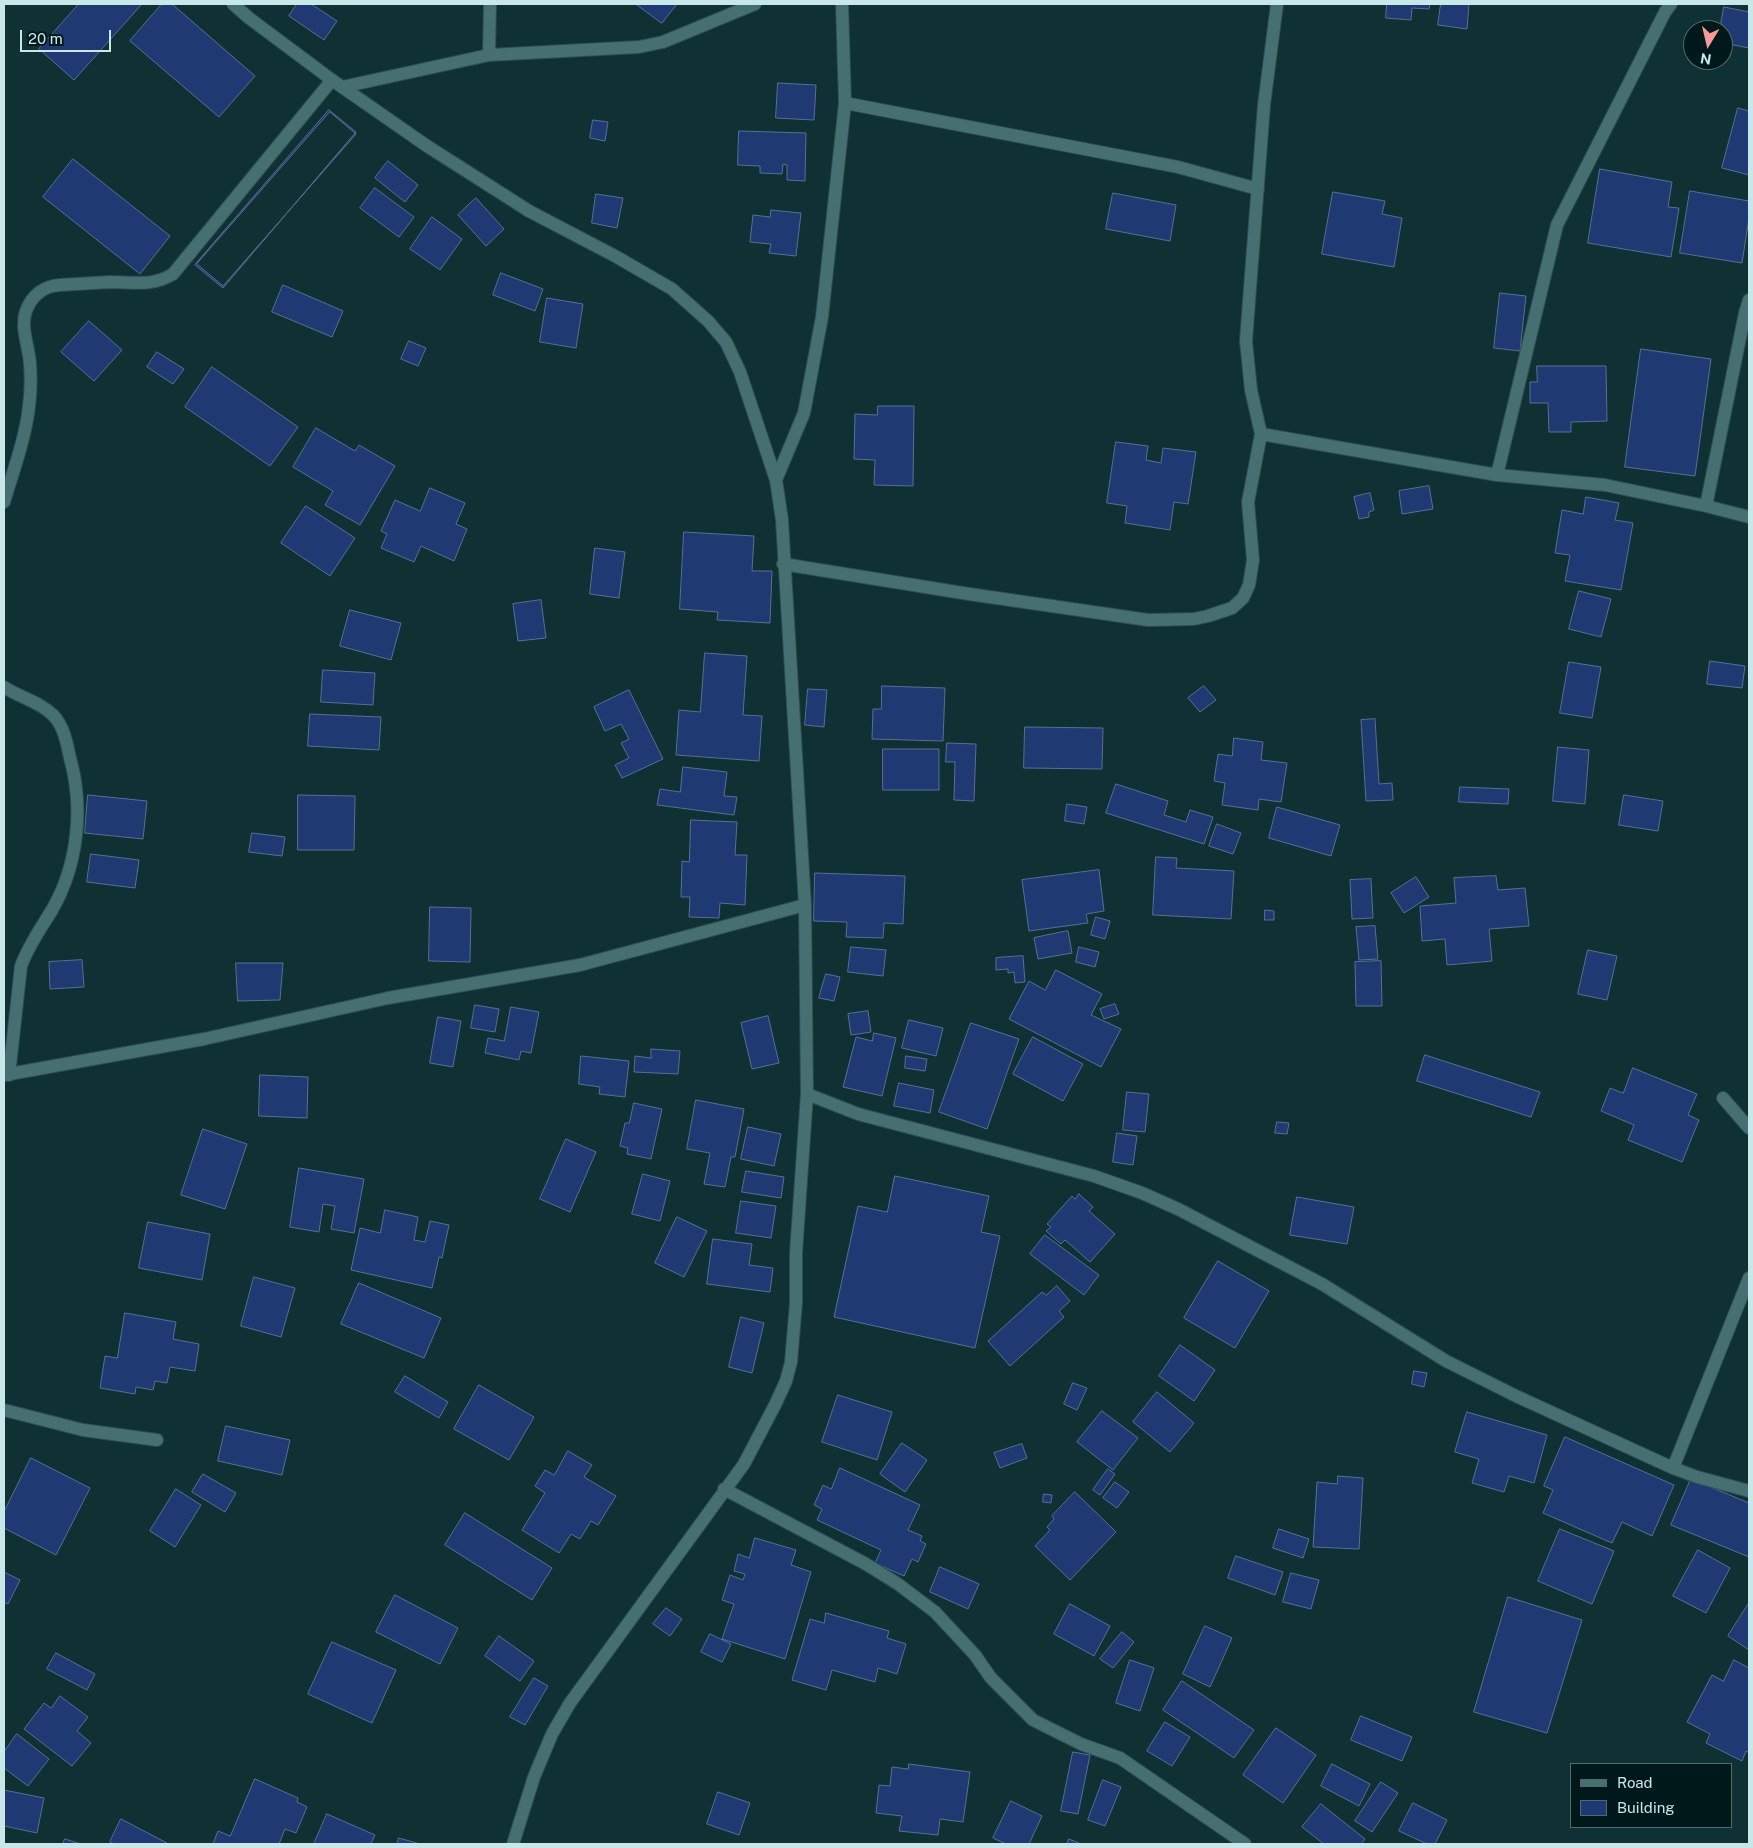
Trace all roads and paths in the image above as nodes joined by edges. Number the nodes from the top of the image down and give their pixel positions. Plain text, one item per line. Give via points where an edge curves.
1 (234, 4) edge
2 (490, 4) edge
3 (755, 4) edge
4 (842, 4) edge
5 (1277, 4) edge
6 (1671, 4) edge
7 (490, 55) junction
8 (337, 84) junction
9 (845, 103) junction
10 (1258, 189) junction
11 (1749, 300) edge
12 (1261, 434) junction
13 (1497, 475) junction
14 (776, 480) junction
15 (4, 502) edge
16 (1706, 506) junction
17 (1749, 518) edge
18 (783, 564) junction
19 (4, 687) edge
20 (805, 905) junction
21 (6, 1075) edge
22 (807, 1094) junction
23 (1724, 1098) dead end
24 (1749, 1128) edge
25 (1749, 1278) edge
26 (4, 1410) edge
27 (157, 1440) dead end
28 (1673, 1468) junction
29 (724, 1489) junction
30 (1749, 1491) edge
31 (513, 1844) edge
32 (1245, 1844) edge

1 - 8 street
2 - 7 street
3 - 7 street via 663,42 640,47
4 - 9 street
5 - 10 street via 1264,105
6 - 13 street via 1557,225
7 - 8 street
8 - 14 street via 529,211 672,290 708,321 726,342 740,372
8 - 15 street via 173,274 149,283 50,286 34,296 26,312 24,326 30,362 29,407
9 - 10 street via 1178,167
9 - 14 street via 822,317 804,413
10 - 12 street via 1246,341 1251,390
11 - 16 street
12 - 13 street
12 - 18 street via 1248,502 1253,560 1250,585 1232,608 1208,616 1148,620
13 - 16 street via 1605,485
14 - 18 street via 782,520
16 - 17 street
18 - 20 street
19 - 21 street via 58,720 76,778 76,831 70,868 53,908 24,955
20 - 21 street via 580,965 388,998 204,1039
20 - 22 street
22 - 28 street via 858,1114 1066,1168 1142,1193 1322,1284 1446,1361
22 - 29 street via 791,1362 772,1412 744,1464
23 - 24 street
25 - 28 street
26 - 27 street via 83,1430
28 - 30 street
29 - 31 street via 556,1726 534,1777
29 - 32 street via 898,1584 934,1612 991,1678 1033,1720 1081,1744 1120,1758

